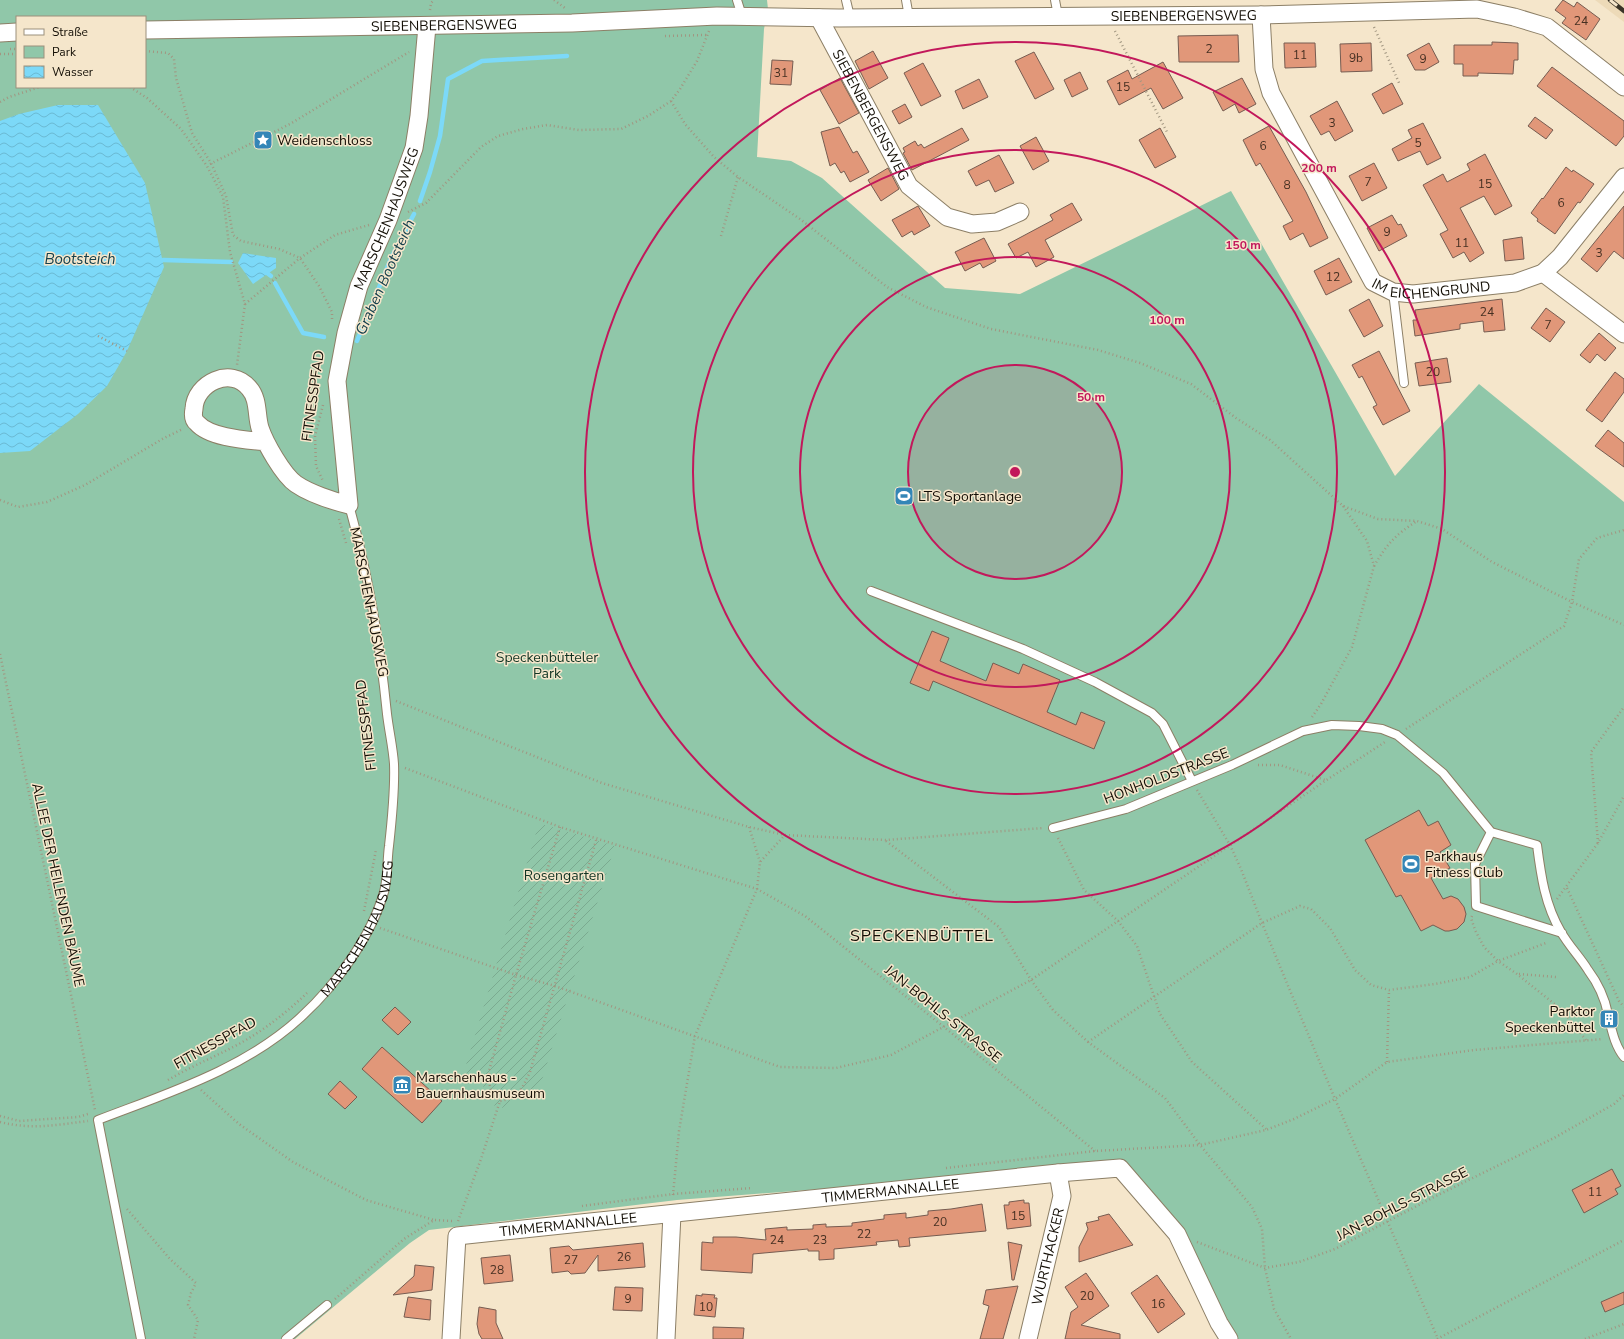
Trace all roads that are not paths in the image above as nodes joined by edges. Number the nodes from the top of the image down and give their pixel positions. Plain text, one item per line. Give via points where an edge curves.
1 (737, 0) edge
2 (846, 0) edge
3 (906, 0) edge
4 (1056, 8) edge
5 (1261, 15) junction
6 (742, 16) junction
7 (909, 17) junction
8 (819, 18) junction
9 (850, 18) junction
10 (146, 30) edge
11 (16, 32) edge
12 (0, 33) edge
13 (427, 34) junction
14 (1624, 88) edge
15 (1624, 177) edge
16 (1020, 212) dead end
17 (1543, 273) junction
18 (1393, 292) junction
19 (1624, 334) edge
20 (1404, 383) dead end
21 (266, 442) junction
22 (341, 503) junction
23 (871, 591) dead end
24 (1192, 781) junction
25 (1053, 828) road end
26 (1491, 832) junction
27 (1562, 933) junction
28 (1608, 1014) dead end
29 (1610, 1023) dead end
30 (1624, 1057) edge
31 (1058, 1173) junction
32 (672, 1214) junction
33 (327, 1306) road end
34 (141, 1339) edge
35 (286, 1339) edge
36 (452, 1339) edge
37 (666, 1339) edge
38 (1028, 1339) edge
39 (1229, 1339) edge

1 - 6 lane
2 - 9 lane
3 - 7 lane
4 - 5 street, SIEBENBERGENSWEG via 1107,16
4 - 7 street, SIEBENBERGENSWEG
5 - 14 street, SIEBENBERGENSWEG via 1476,9 1547,27
5 - 18 street, IM EICHENGRUND via 1264,69 1271,93 1373,282
6 - 8 street, SIEBENBERGENSWEG
6 - 13 street, SIEBENBERGENSWEG via 572,23
7 - 9 street, SIEBENBERGENSWEG
8 - 9 street, SIEBENBERGENSWEG
8 - 16 street, SIEBENBERGENSWEG via 909,186 947,217 972,224 997,222
10 - 13 street, SIEBENBERGENSWEG
11 - 12 street
13 - 22 street, MARSCHENHAUSWEG via 414,148 388,220 359,286 346,333 337,381
15 - 17 street via 1560,257
17 - 18 street, IM EICHENGRUND via 1515,283 1413,294
17 - 19 street
18 - 20 lane
21 - 21 street via 260,427 255,396 249,387 235,378 218,379 208,383 200,392 194,406 193,415 196,423 214,433 234,439
21 - 22 street via 278,463 295,483
22 - 34 lane, MARSCHENHAUSWEG via 367,575 394,763 384,891 358,949 302,1017 275,1038 242,1058 193,1083 97,1116
23 - 24 lane via 1023,649 1095,682 1152,713 1163,724
24 - 25 lane, HONHOLDSTRASSE via 1126,809
24 - 26 lane, HONHOLDSTRASSE via 1232,766 1303,731 1332,726 1382,729 1397,735 1443,773
26 - 27 lane via 1537,845 1543,888 1549,909
26 - 27 lane via 1475,864 1476,906
27 - 28 lane via 1590,972 1606,1004
29 - 30 lane via 1614,1040
31 - 32 street, TIMMERMANNALLEE
31 - 38 street, WURTHACKER via 1062,1196
31 - 39 street, TIMMERMANNALLEE via 1120,1168 1177,1234 1218,1323
32 - 36 street, TIMMERMANNALLEE via 457,1229
32 - 37 street
33 - 35 lane

